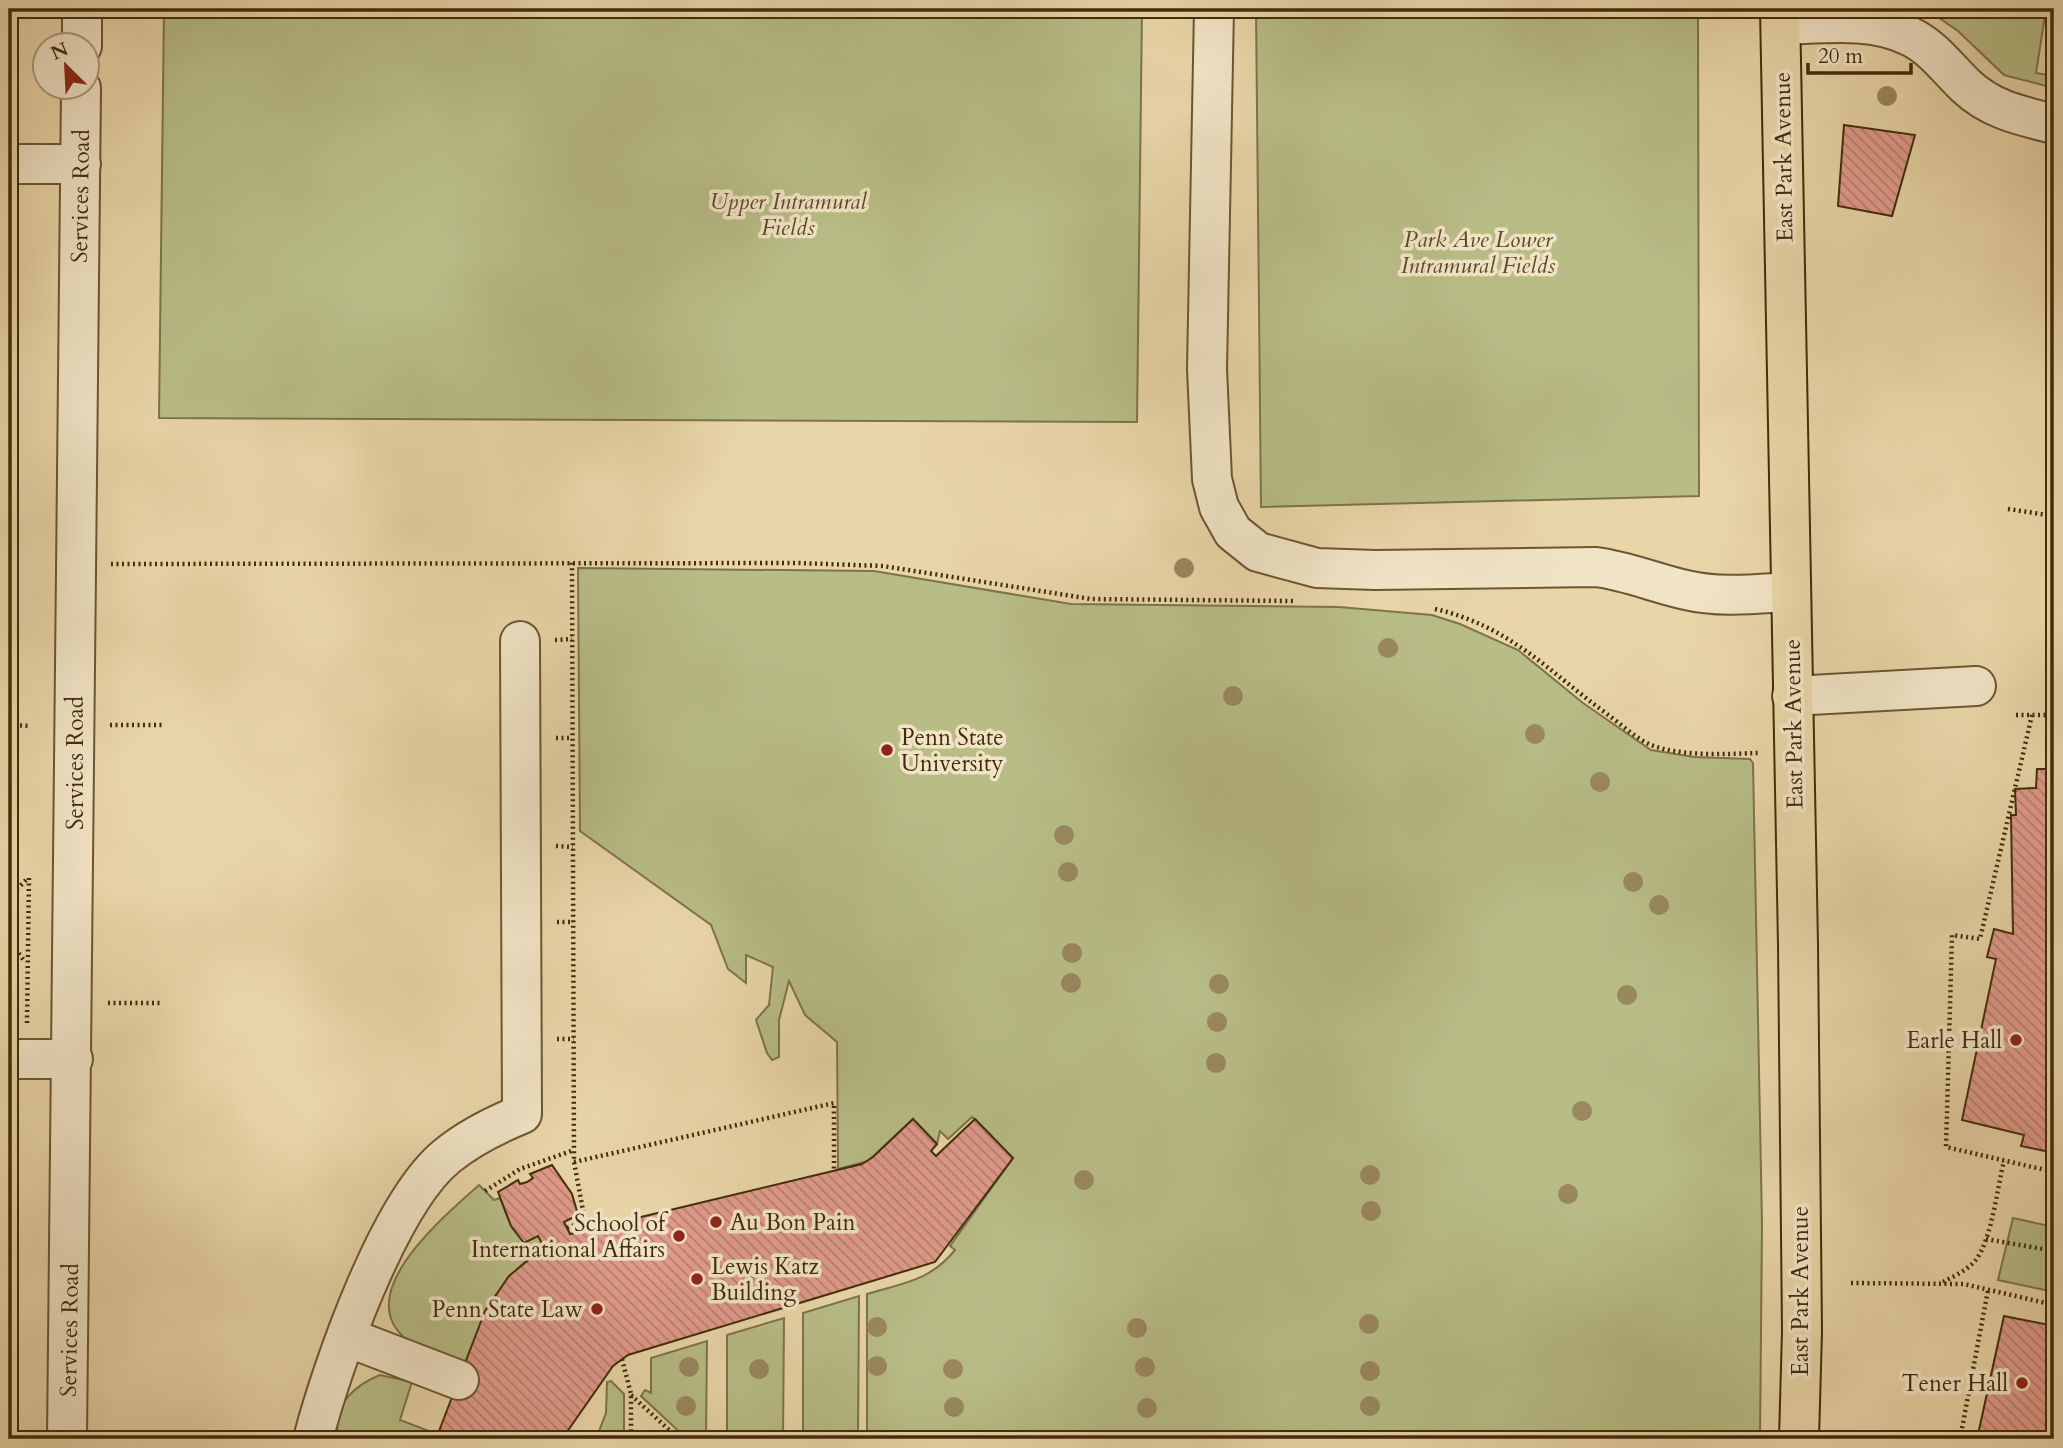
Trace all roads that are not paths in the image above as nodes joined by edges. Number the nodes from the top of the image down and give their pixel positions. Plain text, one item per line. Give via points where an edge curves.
1 (82, 9) edge
2 (1214, 9) edge
3 (1780, 17) edge
4 (82, 32) edge
5 (82, 102) edge
6 (2054, 124) edge
7 (9, 164) edge
8 (81, 164) junction
9 (1789, 592) junction
10 (520, 641) dead end
11 (1976, 686) dead end
12 (1792, 696) junction
13 (18, 1059) edge
14 (73, 1059) junction
15 (347, 1336) junction
16 (459, 1380) dead end
17 (67, 1439) edge
18 (313, 1439) edge
19 (1799, 1439) edge

1 - 4 street
2 - 9 street via 1208,369 1212,479 1219,508 1233,532 1258,552 1317,568 1596,567 1627,571 1687,591 1718,595
3 - 6 street via 1865,24 1910,36 1937,54 1985,101 2005,112
3 - 9 main road, East Park Avenue
5 - 8 street, Services Road
7 - 8 street
8 - 14 street, Services Road
9 - 12 main road, East Park Avenue
10 - 15 street via 522,1114 476,1135 445,1157 419,1188 370,1278
11 - 12 street
12 - 19 main road, East Park Avenue via 1802,1331
13 - 14 street
14 - 17 street, Services Road
15 - 16 street
15 - 18 street

